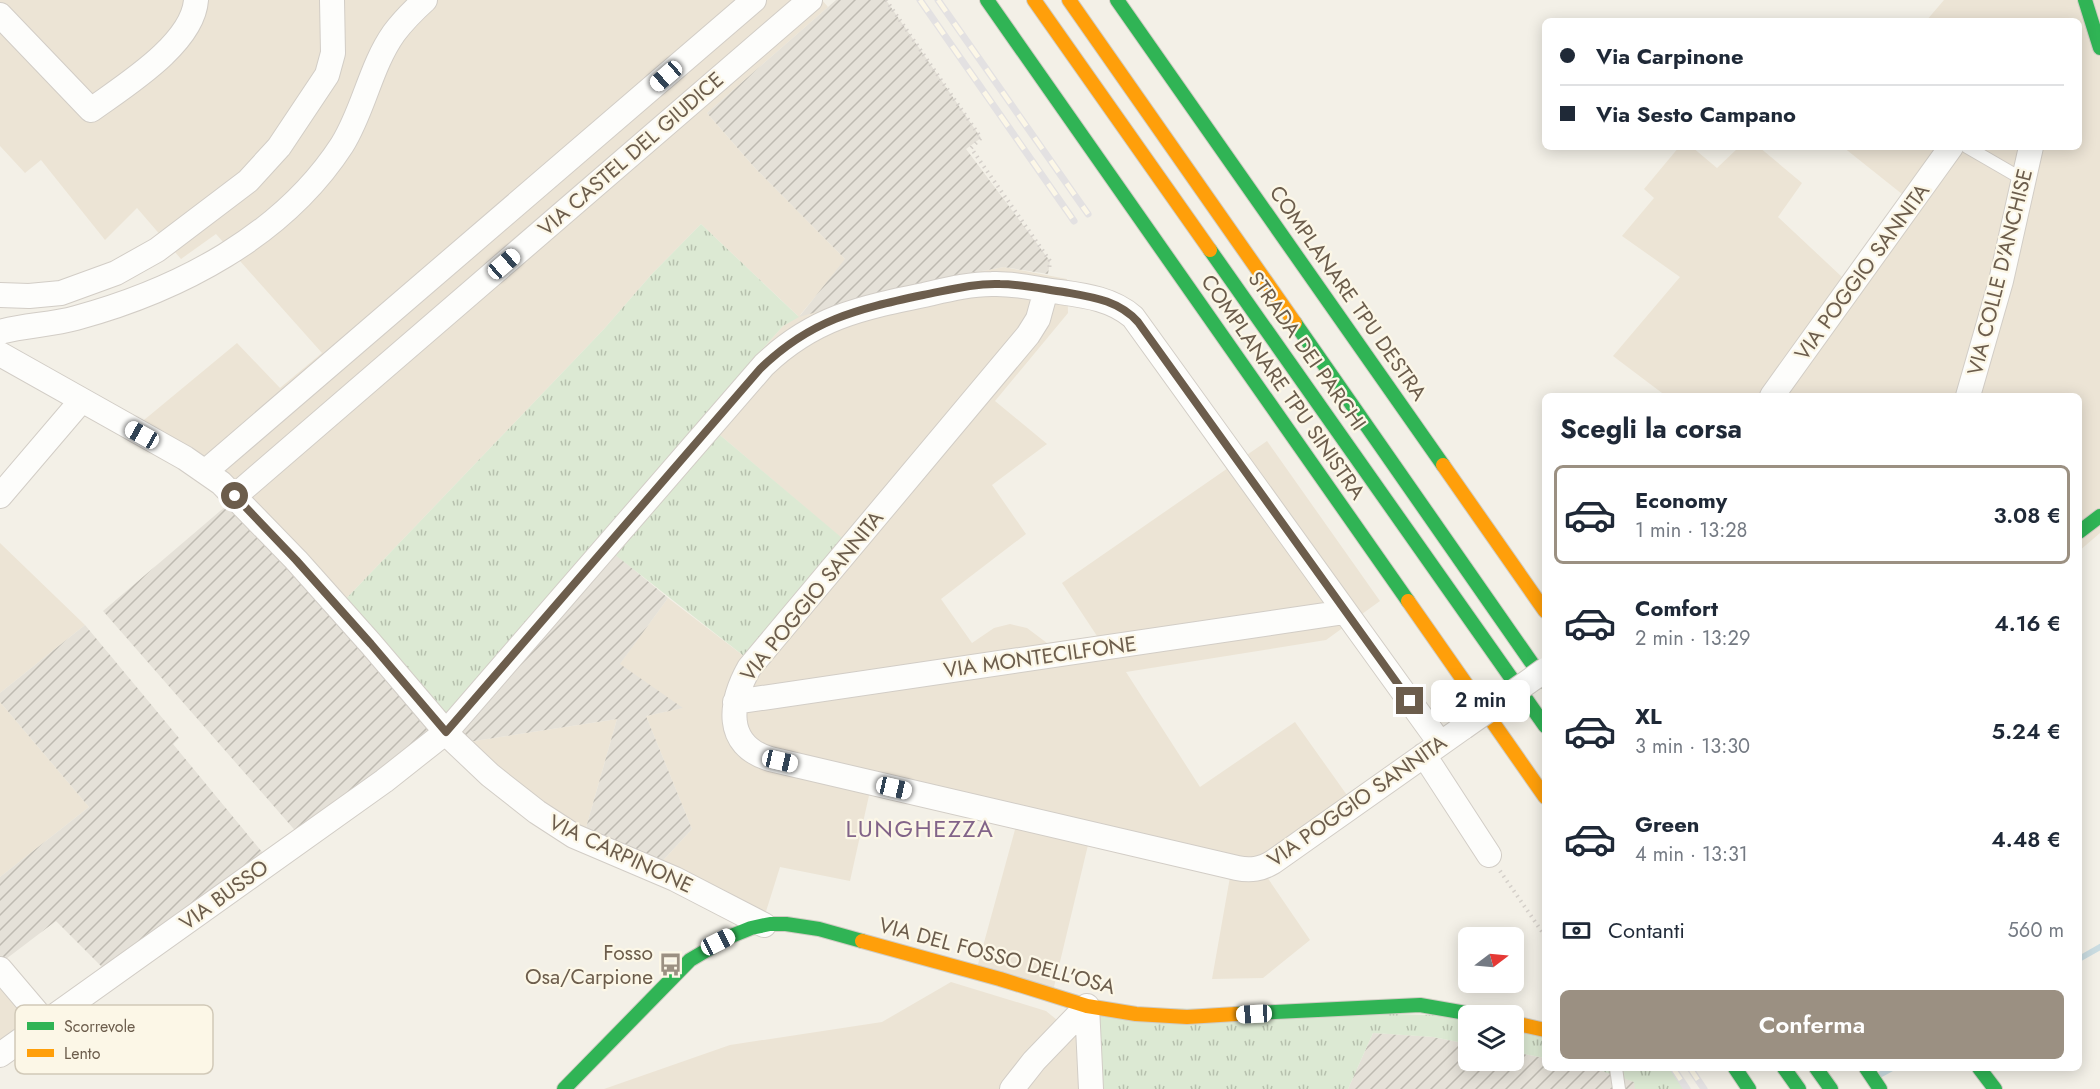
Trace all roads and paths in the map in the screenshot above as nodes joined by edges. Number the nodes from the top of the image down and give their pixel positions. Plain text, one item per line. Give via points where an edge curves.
1 (196, 0) edge
2 (332, 0) edge
3 (425, 0) edge
4 (754, 0) edge
5 (810, 0) edge
6 (886, 0) edge
7 (987, 0) edge
8 (1034, 0) edge
9 (1069, 0) edge
10 (1117, 0) edge
11 (0, 15) edge
12 (2085, 16) edge
13 (2100, 48) edge
14 (1949, 150) edge
15 (1971, 150) edge
16 (2030, 150) edge
17 (2024, 180) junction
18 (1050, 261) dead end
19 (1046, 290) junction
20 (0, 295) edge
21 (0, 332) edge
22 (0, 354) edge
23 (1774, 393) edge
24 (1969, 393) edge
25 (81, 401) junction
26 (206, 471) junction
27 (0, 496) edge
28 (235, 496) junction
29 (2100, 516) edge
30 (2082, 530) edge
31 (1542, 607) edge
32 (1346, 612) junction
33 (1542, 672) edge
34 (1542, 678) edge
35 (735, 702) junction
36 (1542, 722) edge
37 (446, 732) junction
38 (1432, 749) junction
39 (1542, 793) edge
40 (1489, 855) joint
41 (764, 925) junction
42 (1542, 932) edge
43 (0, 969) edge
44 (31, 1005) edge
45 (69, 1005) edge
46 (1087, 1006) junction
47 (1458, 1011) edge
48 (1524, 1025) edge
49 (1542, 1029) edge
50 (15, 1044) edge
51 (0, 1055) edge
52 (1616, 1071) edge
53 (1737, 1071) edge
54 (1786, 1071) edge
55 (1818, 1071) edge
56 (1868, 1071) edge
57 (1981, 1071) edge
58 (564, 1089) edge
59 (1012, 1089) edge
60 (1091, 1089) edge
61 (1619, 1089) edge
62 (1749, 1089) edge
63 (1799, 1089) edge
64 (1831, 1089) edge
65 (1880, 1089) edge
66 (1995, 1089) edge

1 - 11 street via 185,29 161,58 91,110
2 - 20 street via 333,53 327,75 279,147 248,181 157,250 116,273 61,293
3 - 21 street via 388,42 354,123 325,169 301,198 256,235 213,263 125,303 69,320
4 - 26 street, VIA CASTEL DEL GIUDICE
5 - 28 street, VIA CASTEL DEL GIUDICE
6 - 18 path via 981,138 971,148
7 - 39 main road, COMPLANARE TPU SINISTRA
8 - 36 main road, STRADA DEI PARCHI
9 - 34 main road, STRADA DEI PARCHI
10 - 31 main road, COMPLANARE TPU DESTRA
12 - 13 main road
14 - 23 street, VIA POGGIO SANNITA
15 - 17 lane
16 - 17 street, VIA COLLE D'ANCHISE
17 - 24 street, VIA COLLE D'ANCHISE
19 - 32 street via 1102,299 1133,317
19 - 35 street, VIA POGGIO SANNITA via 1031,331 761,652 740,685
19 - 37 street, VIA BUSSO via 981,284 881,304 825,322 786,345 760,369
22 - 25 street, VIA CARPINONE
25 - 26 street, VIA CARPINONE
25 - 27 street
26 - 28 street, VIA CARPINONE
28 - 37 street, VIA CARPINONE
29 - 30 main road
32 - 35 street, VIA MONTECILFONE
32 - 38 street
33 - 38 street, VIA POGGIO SANNITA, bridge
35 - 38 street, VIA POGGIO SANNITA via 738,734 765,757 1248,869 1273,862
37 - 41 street, VIA CARPINONE via 490,776 564,830 675,879
37 - 45 street, VIA BUSSO via 384,781
38 - 40 street
40 - 42 path
41 - 46 main road, VIA DEL FOSSO DELL'OSA via 798,925 834,932
41 - 58 main road, VIA DEL FOSSO DELL'OSA via 729,937 690,960
43 - 44 street
46 - 47 main road, VIA DEL FOSSO DELL'OSA via 1171,1017 1397,1005
46 - 59 street
46 - 60 street
48 - 49 main road
50 - 51 street, VIA BUSSO
52 - 61 lane
53 - 62 main road
54 - 63 main road
55 - 64 main road
56 - 65 main road
57 - 66 main road

